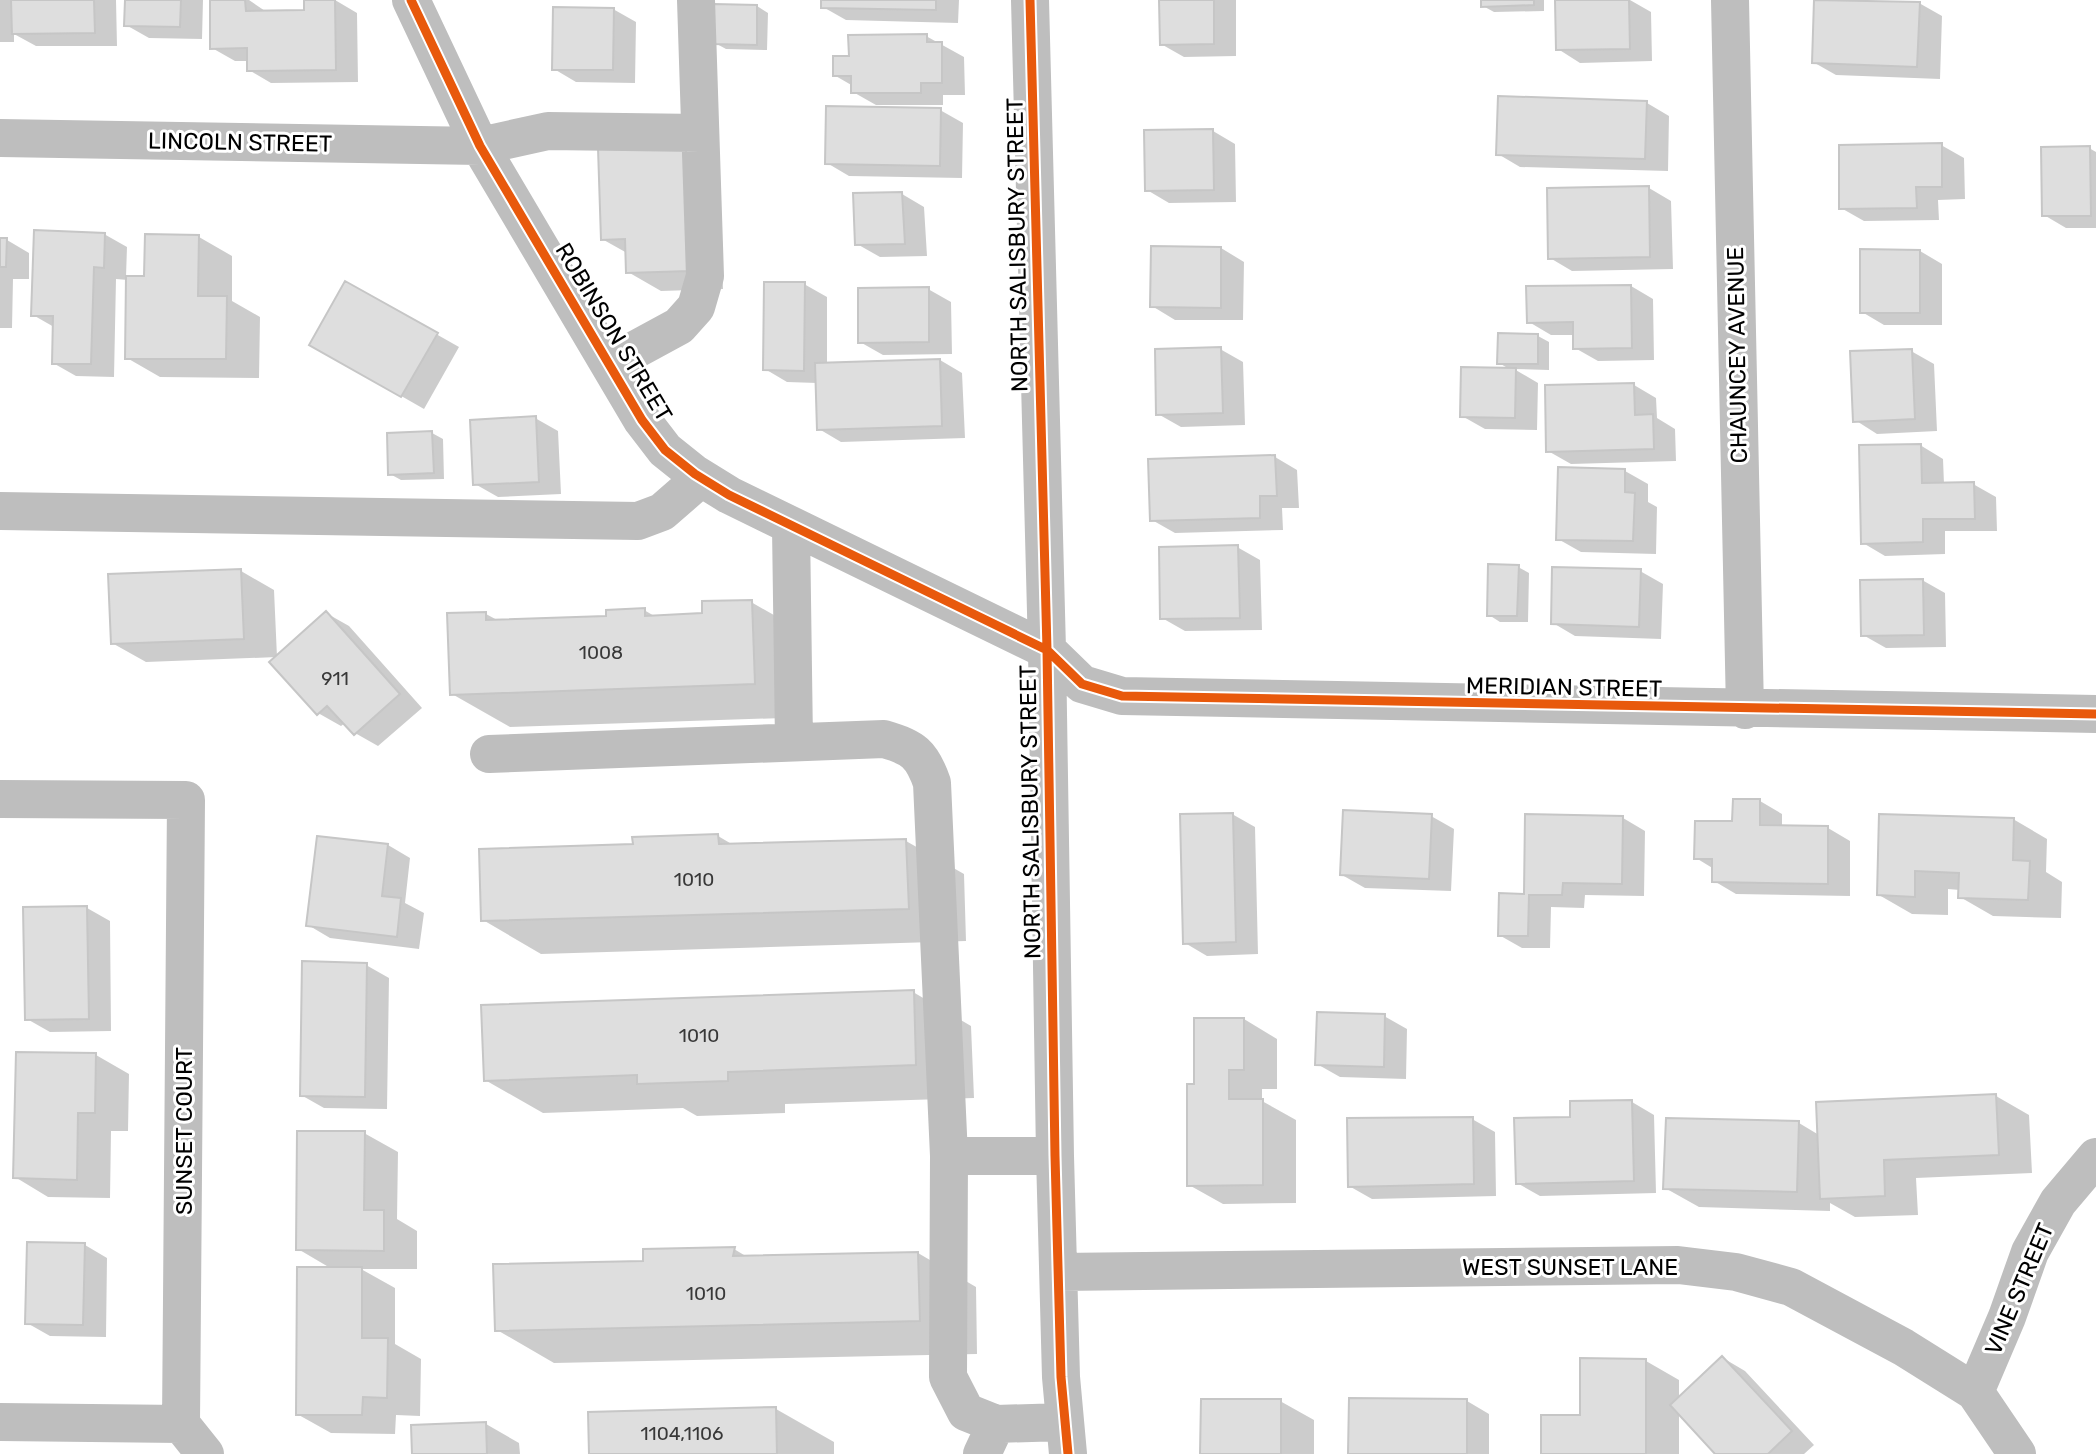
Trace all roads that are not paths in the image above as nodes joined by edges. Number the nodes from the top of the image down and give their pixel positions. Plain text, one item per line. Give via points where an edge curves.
1 (411, 0) edge
2 (696, 0) edge
3 (1030, 0) edge
4 (1730, 0) edge
5 (700, 133) junction
6 (0, 138) edge
7 (480, 146) junction
8 (609, 364) junction
9 (701, 478) junction
10 (0, 511) edge
11 (791, 527) junction
12 (1046, 650) junction
13 (1745, 710) junction
14 (2096, 714) edge
15 (794, 742) junction
16 (489, 754) dead end
17 (0, 799) edge
18 (949, 1156) junction
19 (1055, 1156) junction
20 (2096, 1157) edge
21 (1059, 1272) junction
22 (1975, 1392) junction
23 (0, 1422) edge
24 (181, 1424) junction
25 (1066, 1438) edge
26 (989, 1439) edge
27 (205, 1454) edge
28 (2017, 1454) edge

1 - 7 street, ROBINSON STREET
2 - 5 street
3 - 12 street, NORTH SALISBURY STREET
4 - 13 street, CHAUNCEY AVENUE
5 - 7 street, LINCOLN STREET via 548,131
5 - 8 street via 705,276 696,307 679,326
6 - 7 street, LINCOLN STREET
7 - 8 street, ROBINSON STREET
8 - 9 street, ROBINSON STREET via 665,450
9 - 10 street via 662,512 638,522
9 - 11 street, ROBINSON STREET
11 - 12 street, ROBINSON STREET
11 - 15 street
12 - 13 street, MERIDIAN STREET via 1082,684 1122,696
12 - 19 street, NORTH SALISBURY STREET
13 - 14 street, MERIDIAN STREET
15 - 16 street
15 - 18 street via 884,739 908,746 925,763 932,783
17 - 24 street, SUNSET COURT via 186,800
18 - 19 street
18 - 26 street via 948,1377 966,1412
19 - 21 street, NORTH SALISBURY STREET
20 - 22 street, VINE STREET via 2058,1202 2029,1252
21 - 22 street, WEST SUNSET LANE via 1678,1265 1736,1272 1791,1287 1903,1346
21 - 25 street, NORTH SALISBURY STREET
22 - 28 street, WEST SUNSET LANE
23 - 24 street
24 - 27 street
25 - 26 street

